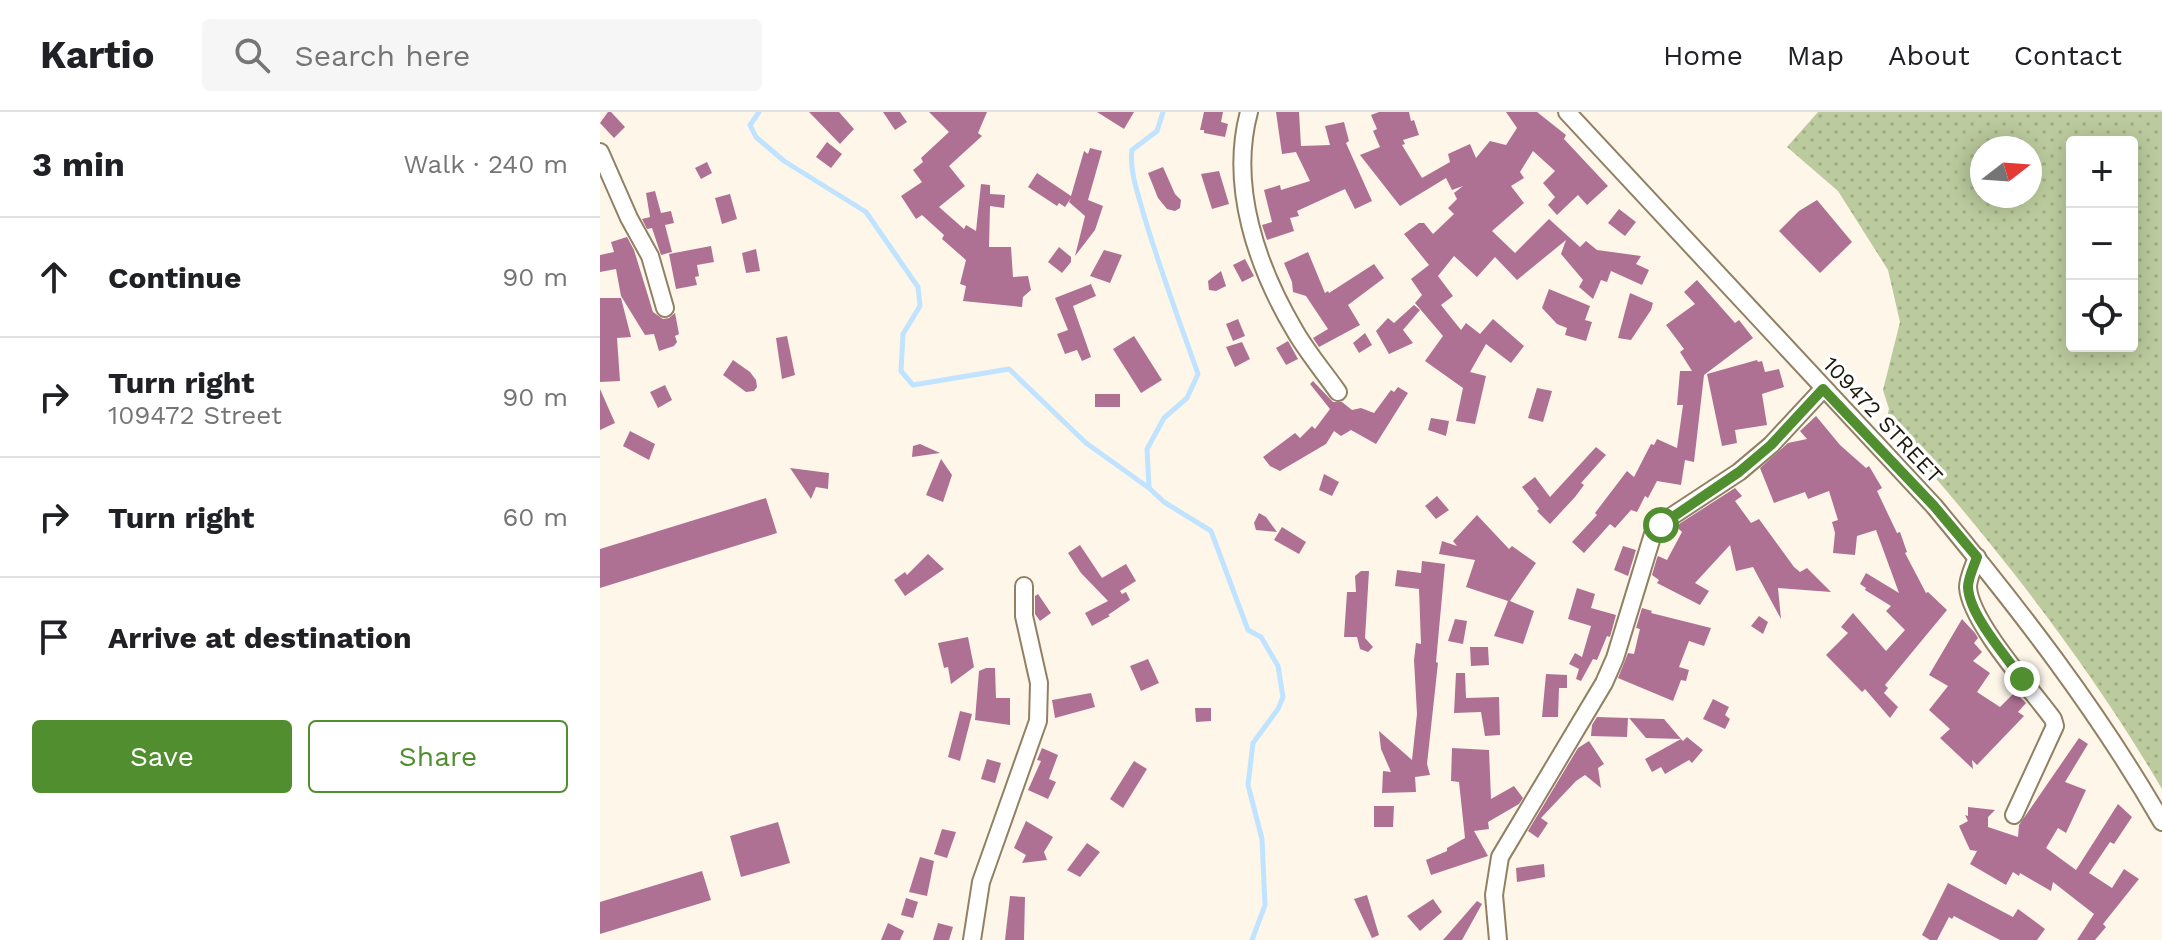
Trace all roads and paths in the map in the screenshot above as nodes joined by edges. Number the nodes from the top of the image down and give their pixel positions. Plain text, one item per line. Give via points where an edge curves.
1 (1249, 112) edge
2 (1567, 112) edge
3 (600, 152) edge
4 (665, 308) dead end
5 (1823, 389) junction
6 (1338, 392) dead end
7 (1977, 557) junction
8 (1024, 586) dead end
9 (2014, 815) dead end
10 (2162, 822) edge
11 (972, 940) edge
12 (1498, 940) edge

1 - 6 street via 1241,160 1260,258 1295,332
2 - 5 street, 109472 STREET
3 - 4 street via 650,256
5 - 7 street, 109472 STREET
5 - 12 street via 1771,445 1653,534 1604,683 1500,857 1494,895
7 - 9 street via 1968,585 1977,614 2055,726
7 - 10 street, 109472 STREET via 2115,743
8 - 11 street via 1024,616 1039,683 1038,721 981,882

